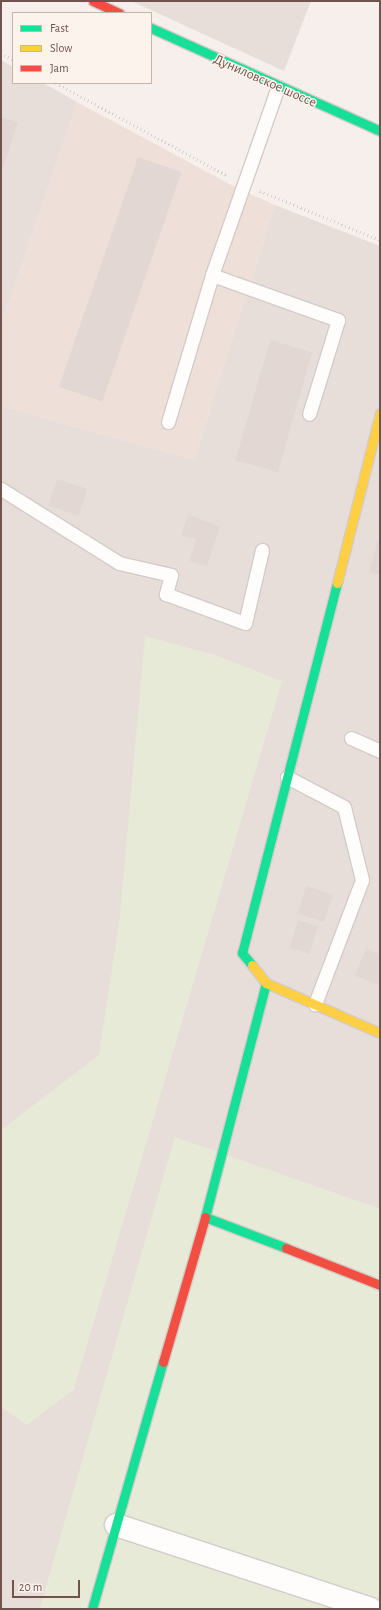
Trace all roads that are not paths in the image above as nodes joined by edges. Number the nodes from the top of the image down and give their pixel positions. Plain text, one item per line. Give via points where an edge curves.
1 (93, 1) edge
2 (117, 12) edge
3 (152, 28) edge
4 (278, 87) junction
5 (380, 131) edge
6 (212, 275) junction
7 (380, 413) edge
8 (309, 414) dead end
9 (168, 422) dead end
10 (1, 489) edge
11 (262, 550) dead end
12 (351, 738) dead end
13 (380, 750) edge
14 (287, 777) junction
15 (266, 983) junction
16 (315, 1004) junction
17 (380, 1033) edge
18 (206, 1217) junction
19 (380, 1284) edge
20 (116, 1525) junction
21 (92, 1609) edge
22 (371, 1609) edge

1 - 2 street
3 - 4 street, Дуниловское шоссе
4 - 5 street, Дуниловское шоссе
4 - 6 lane
6 - 8 lane via 338,320
6 - 9 lane
7 - 14 street
10 - 11 lane via 119,563 171,575 166,594 245,623
12 - 13 lane
14 - 15 street via 242,953
14 - 16 lane via 344,807 362,880
15 - 16 street
15 - 18 street
16 - 17 street
18 - 19 street
18 - 20 street
20 - 21 street
20 - 22 street

